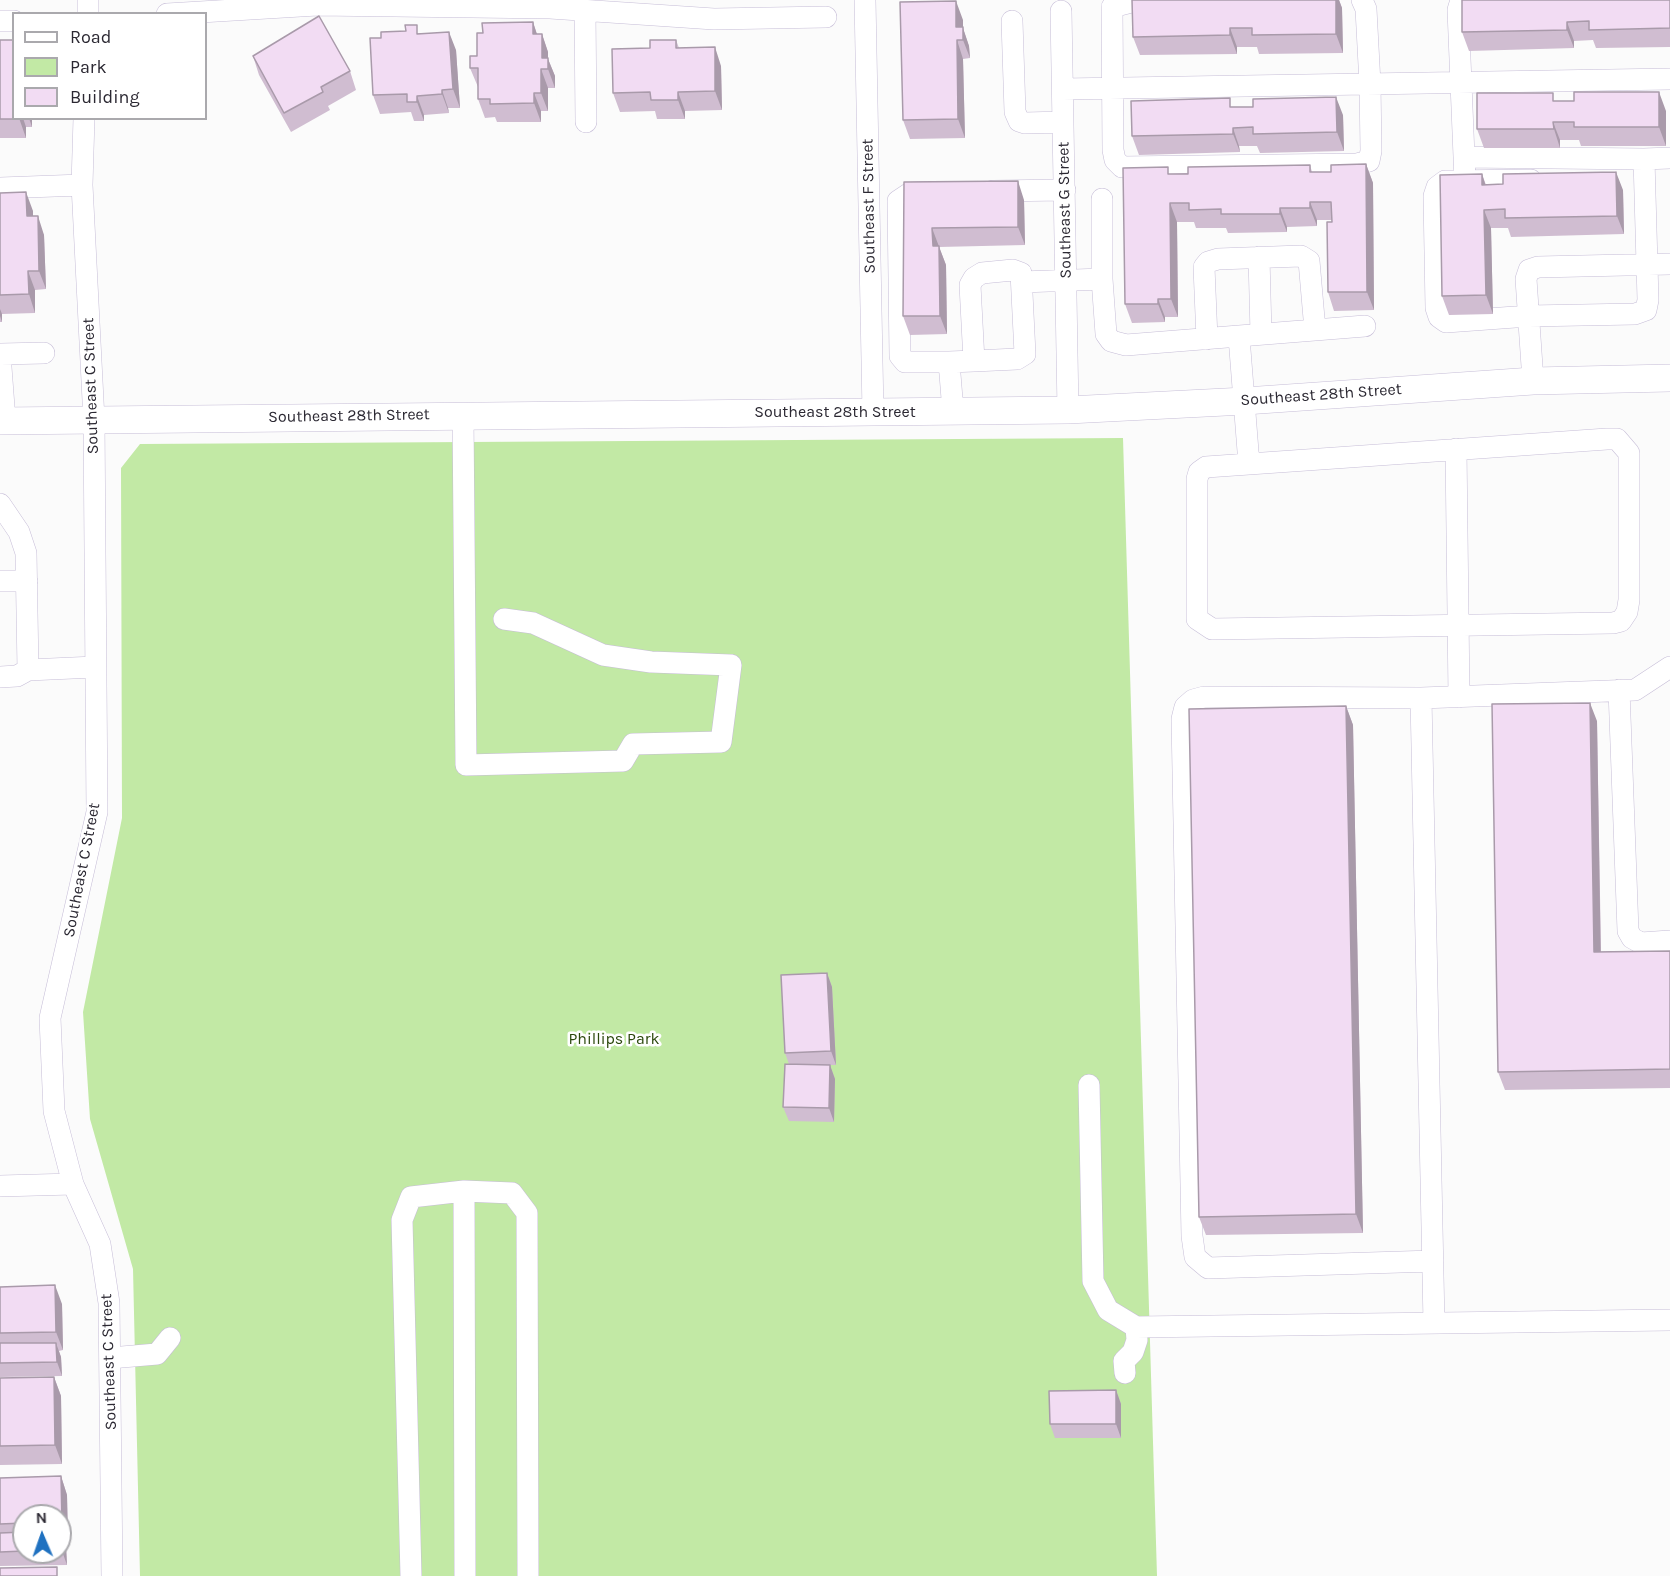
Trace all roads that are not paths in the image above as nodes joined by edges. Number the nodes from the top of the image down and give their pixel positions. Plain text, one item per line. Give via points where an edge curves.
1 (865, 0) edge
2 (1204, 0) edge
3 (1362, 0) edge
4 (1461, 0) edge
5 (317, 3) edge
6 (259, 4) edge
7 (552, 4) edge
8 (1061, 10) dead end
9 (585, 11) junction
10 (185, 12) edge
11 (826, 17) dead end
12 (1012, 21) dead end
13 (1670, 79) edge
14 (1461, 82) junction
15 (1370, 84) junction
16 (1113, 88) junction
17 (1063, 89) junction
18 (84, 120) edge
19 (586, 122) dead end
20 (1063, 122) junction
21 (1464, 157) junction
22 (1670, 158) edge
23 (1644, 159) junction
24 (1550, 180) edge
25 (1465, 181) junction
26 (82, 185) junction
27 (0, 188) edge
28 (1065, 190) junction
29 (978, 191) edge
30 (955, 192) edge
31 (1102, 199) dead end
32 (1259, 257) junction
33 (1670, 264) edge
34 (1647, 265) junction
35 (1066, 279) junction
36 (1102, 279) junction
37 (1022, 282) junction
38 (1529, 316) junction
39 (1365, 326) dead end
40 (1315, 330) junction
41 (1261, 334) junction
42 (1239, 337) junction
43 (1207, 339) junction
44 (44, 353) dead end
45 (0, 354) edge
46 (974, 361) junction
47 (949, 362) junction
48 (1670, 378) edge
49 (1533, 381) junction
50 (1245, 401) junction
51 (1068, 410) junction
52 (953, 411) junction
53 (873, 412) junction
54 (464, 415) junction
55 (94, 420) junction
56 (2, 421) edge
57 (1456, 449) junction
58 (1249, 464) junction
59 (0, 504) edge
60 (0, 581) edge
61 (27, 581) junction
62 (504, 619) dead end
63 (1458, 625) junction
64 (95, 667) junction
65 (1670, 667) edge
66 (28, 670) junction
67 (0, 677) edge
68 (1619, 690) junction
69 (1459, 697) junction
70 (1421, 698) junction
71 (1670, 941) edge
72 (1089, 1085) dead end
73 (74, 1184) junction
74 (0, 1186) edge
75 (464, 1191) junction
76 (1433, 1262) junction
77 (1670, 1320) edge
78 (1434, 1323) junction
79 (1136, 1327) junction
80 (170, 1338) dead end
81 (110, 1358) junction
82 (1125, 1373) dead end
83 (112, 1576) edge
84 (411, 1576) edge
85 (465, 1576) edge
86 (528, 1576) edge

1 - 53 street, Southeast F Street
2 - 16 street via 1135,1 1112,7
3 - 15 street via 1366,9
4 - 14 street
5 - 6 street
5 - 7 street
6 - 10 street
7 - 9 street
8 - 17 street, Southeast G Street
9 - 11 street via 714,19
9 - 19 street
12 - 20 street via 1015,112 1019,121
13 - 14 street
14 - 15 street
14 - 21 street
15 - 16 street
15 - 16 street via 1371,151 1369,161 1357,164 1122,167 1113,150
16 - 17 street
17 - 20 street, Southeast G Street
18 - 26 street, Southeast C Street
20 - 28 street, Southeast G Street
21 - 23 street
21 - 25 street
22 - 23 street
23 - 34 street
24 - 25 street
25 - 38 street via 1445,181 1437,186 1434,196 1439,317 1446,322
26 - 27 street
26 - 55 street, Southeast C Street
28 - 29 street
28 - 35 street, Southeast G Street
30 - 47 street via 910,193 898,201 900,356 905,362
31 - 36 street
32 - 40 street via 1301,256 1309,261
32 - 41 street
32 - 43 street via 1218,259 1204,267
33 - 34 street
34 - 38 street via 1646,310 1635,314
34 - 38 street via 1528,270
35 - 36 street
35 - 37 street
35 - 51 street, Southeast G Street
36 - 43 street via 1106,334 1111,341 1126,345
37 - 46 street via 1025,354 1017,359
37 - 46 street via 1020,273 1013,270 982,273 974,278 970,285
38 - 49 street
39 - 40 street
40 - 41 street
41 - 42 street
42 - 43 street
42 - 50 street
44 - 45 street
45 - 56 street
46 - 47 street
47 - 52 street
48 - 49 main road, Southeast 28th Street
49 - 50 main road, Southeast 28th Street
50 - 51 main road, Southeast 28th Street
50 - 58 street
51 - 52 main road, Southeast 28th Street
52 - 53 main road, Southeast 28th Street
53 - 54 main road, Southeast 28th Street
54 - 55 main road, Southeast 28th Street
54 - 62 street via 466,765 623,761 633,744 721,742 730,665 651,662 603,655 533,622
55 - 56 main road, Southeast 28th Street
55 - 64 street, Southeast C Street
57 - 58 street
57 - 63 street
57 - 63 street via 1607,438 1617,439 1629,453 1629,600 1622,621
58 - 63 street via 1206,467 1197,479 1197,619 1203,625 1212,629
59 - 61 street via 19,532 26,554
60 - 61 street
61 - 66 street
63 - 69 street
64 - 66 street
64 - 73 street, Southeast C Street via 97,812 50,1018 54,1111
65 - 68 street via 1635,690
66 - 67 street via 17,676
68 - 69 street
68 - 71 street via 1628,931 1641,943
69 - 70 street
70 - 76 street
70 - 76 street via 1204,697 1185,707 1182,719 1192,1224 1195,1257 1208,1268
72 - 79 street via 1093,1281 1108,1310
73 - 74 street
73 - 81 street, Southeast C Street via 100,1244 109,1303
75 - 84 street via 411,1197 402,1220
75 - 85 street
75 - 86 street via 512,1193 527,1214
76 - 78 street
77 - 78 street
78 - 79 street
79 - 82 street via 1137,1340 1124,1361
80 - 81 street via 157,1354
81 - 83 street, Southeast C Street

